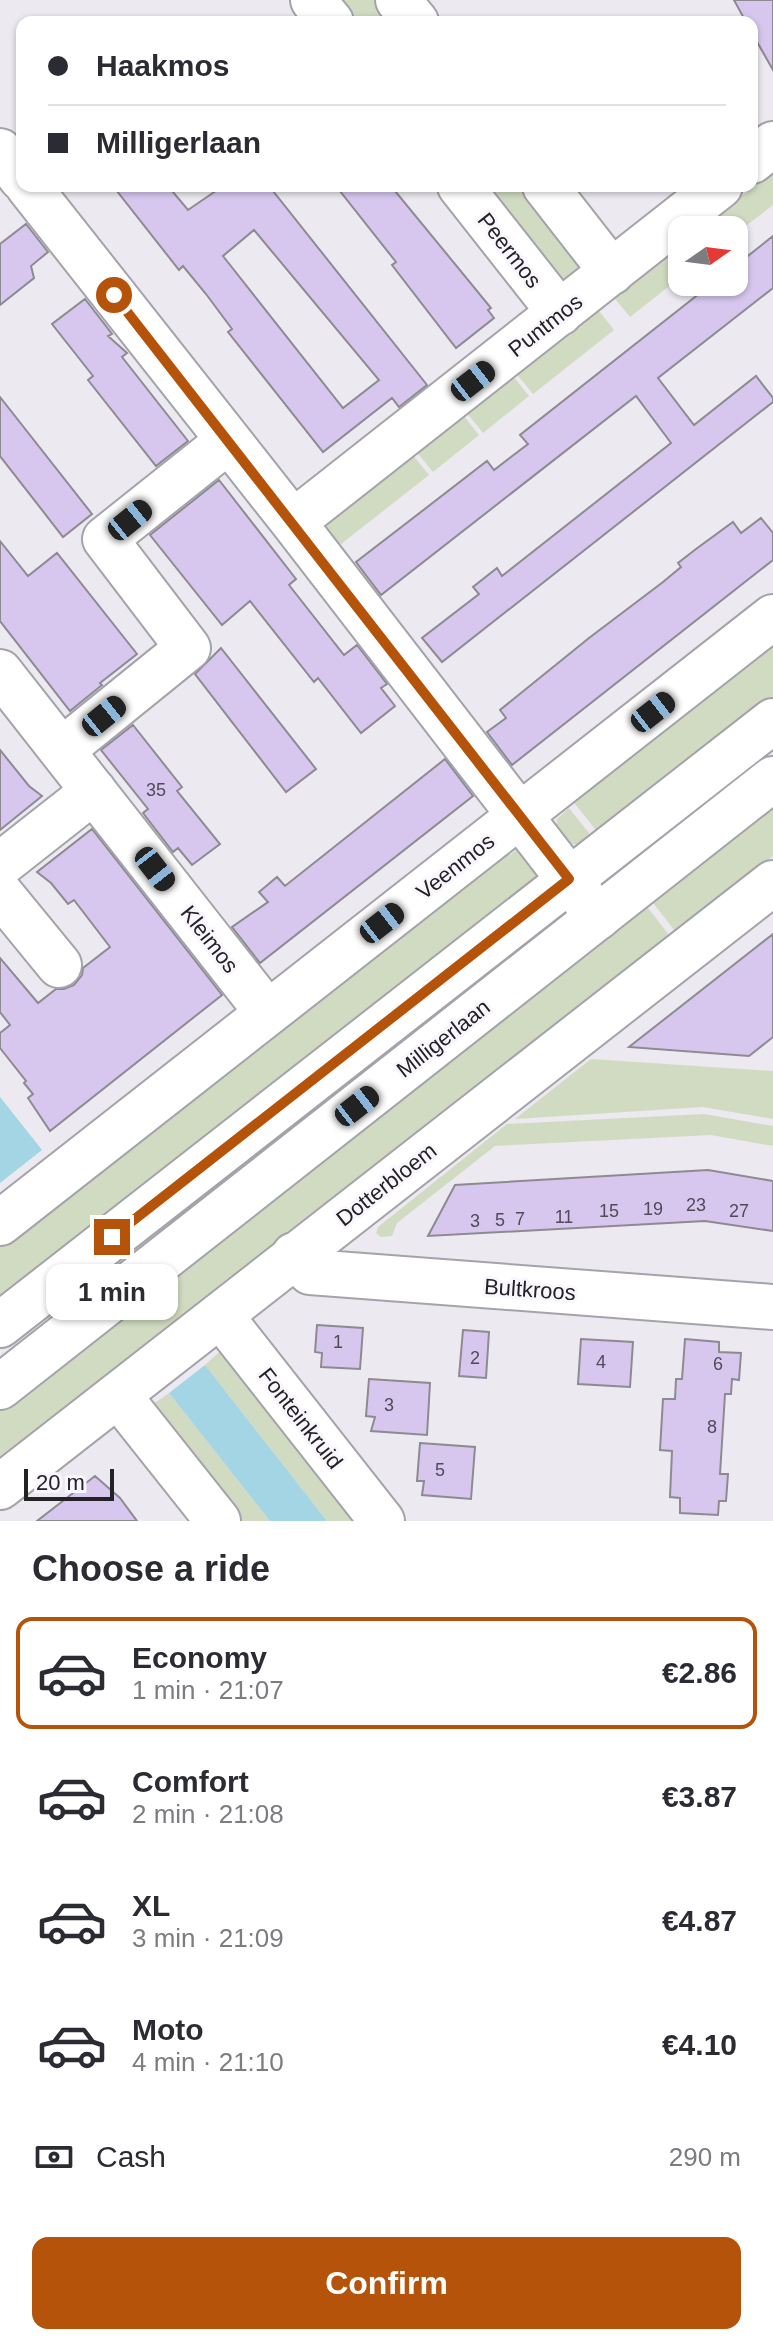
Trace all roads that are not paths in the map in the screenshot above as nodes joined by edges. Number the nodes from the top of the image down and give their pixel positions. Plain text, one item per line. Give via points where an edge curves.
1 (313, 0) edge
2 (398, 0) edge
3 (326, 16) edge
4 (411, 16) edge
5 (0, 151) edge
6 (16, 171) edge
7 (16, 184) edge
8 (33, 192) edge
9 (465, 192) edge
10 (550, 192) edge
11 (712, 192) edge
12 (0, 196) edge
13 (612, 272) junction
14 (560, 313) junction
15 (228, 441) junction
16 (293, 522) junction
17 (773, 617) edge
18 (0, 672) edge
19 (773, 721) edge
20 (62, 750) junction
21 (773, 779) edge
22 (94, 791) junction
23 (521, 815) junction
24 (0, 865) edge
25 (569, 879) junction
26 (773, 883) edge
27 (0, 893) edge
28 (598, 917) junction
29 (59, 965) dead end
30 (267, 1012) junction
31 (0, 1223) edge
32 (294, 1255) junction
33 (773, 1307) edge
34 (220, 1315) junction
35 (0, 1325) edge
36 (0, 1387) edge
37 (118, 1395) junction
38 (0, 1487) edge
39 (218, 1521) edge
40 (382, 1521) edge

1 - 3 street
2 - 4 street
5 - 6 street
7 - 12 street
8 - 15 street
9 - 14 street, Peermos
10 - 13 street
11 - 13 street, Puntmos
13 - 14 street, Puntmos
14 - 16 street, Puntmos
15 - 16 street
15 - 20 street via 105,539 188,648
16 - 23 street
17 - 23 street, Veenmos
18 - 20 street, Kleimos
19 - 25 street
20 - 22 street, Kleimos
21 - 28 street, Milligerlaan
22 - 24 street
22 - 30 street, Kleimos
23 - 25 street
23 - 30 street, Veenmos
25 - 28 street
25 - 35 street
26 - 32 street, Dotterbloem
27 - 29 street
28 - 36 street, Milligerlaan
30 - 31 street, Veenmos
32 - 33 street, Bultkroos via 310,1272
32 - 34 street, Dotterbloem
34 - 37 street, Dotterbloem
34 - 40 street, Fonteinkruid
37 - 38 street, Dotterbloem
37 - 39 street

